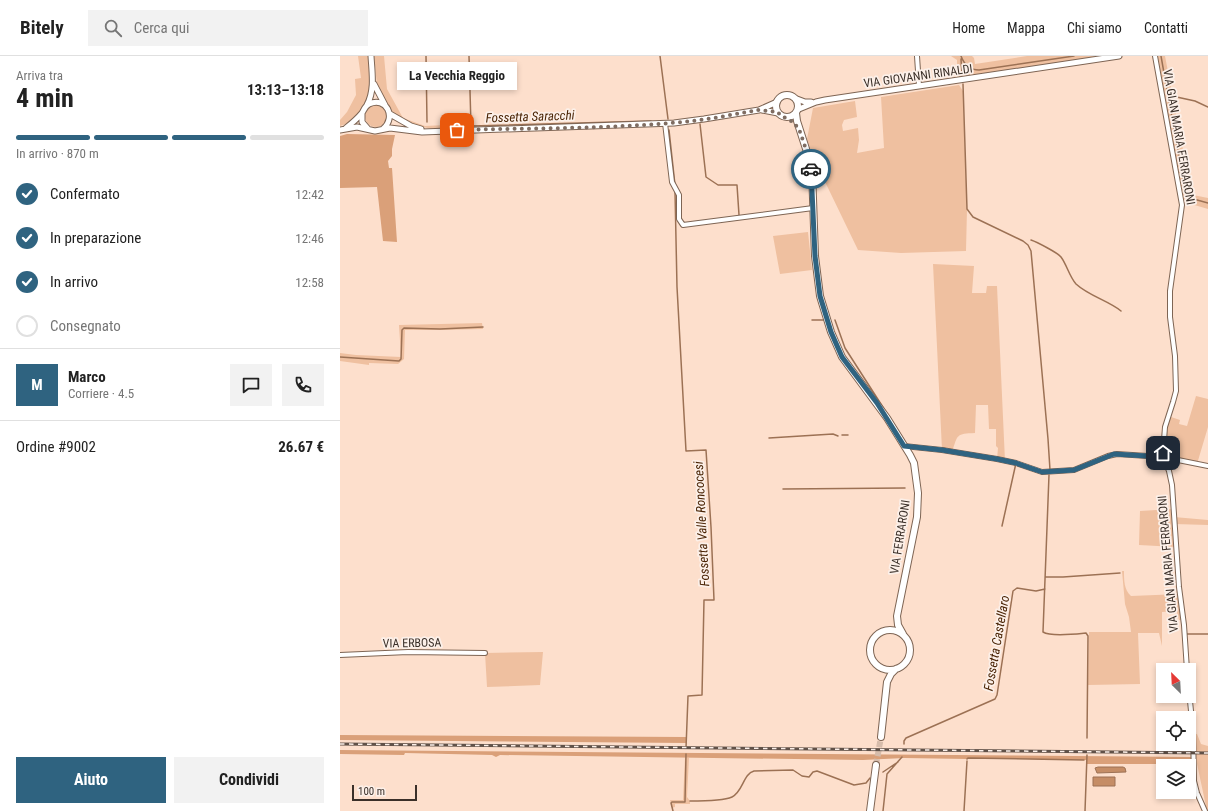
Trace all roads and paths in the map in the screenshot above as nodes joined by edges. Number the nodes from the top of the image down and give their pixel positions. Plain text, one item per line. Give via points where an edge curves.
1 (371, 56) edge
2 (917, 56) edge
3 (1119, 56) edge
4 (1155, 56) edge
5 (373, 83) junction
6 (920, 86) junction
7 (796, 99) junction
8 (777, 102) junction
9 (816, 102) junction
10 (367, 105) junction
11 (387, 108) junction
12 (759, 110) junction
13 (797, 111) junction
14 (778, 112) junction
15 (362, 113) junction
16 (390, 114) junction
17 (396, 118) junction
18 (786, 118) junction
19 (665, 123) junction
20 (398, 128) junction
21 (342, 129) edge
22 (368, 129) junction
23 (383, 129) junction
24 (799, 129) junction
25 (428, 131) junction
26 (813, 208) junction
27 (904, 446) junction
28 (1163, 457) junction
29 (1208, 466) edge
30 (897, 616) junction
31 (888, 630) junction
32 (903, 634) junction
33 (485, 653) dead end
34 (340, 655) edge
35 (1187, 663) edge
36 (881, 668) junction
37 (896, 669) junction
38 (887, 682) junction
39 (1190, 703) edge
40 (881, 736) tunnel mouth
41 (876, 765) tunnel mouth
42 (870, 811) edge
43 (1205, 811) edge

1 - 5 street
2 - 6 street
3 - 6 street, VIA GIOVANNI RINALDI
4 - 28 street, VIA GIAN MARIA FERRARONI via 1182,205 1170,290 1176,391 1164,432
5 - 10 street
5 - 11 street
6 - 9 street, VIA GIOVANNI RINALDI
7 - 8 main road via 786,95
7 - 9 street, VIA GIOVANNI RINALDI
7 - 13 main road
8 - 12 street
8 - 14 main road
9 - 13 street, VIA GIOVANNI RINALDI
10 - 11 street via 378,102
10 - 15 street
11 - 16 street
12 - 14 street
12 - 19 street via 690,122
13 - 18 main road
13 - 24 main road, VIA FERRARONI via 796,121
14 - 18 main road
15 - 21 street via 354,122
15 - 22 street via 362,122
16 - 17 street
16 - 23 street via 389,123
17 - 20 street
17 - 25 street
18 - 24 main road
19 - 25 street
19 - 26 street via 672,184 677,190 679,219 684,225
20 - 23 street
20 - 25 street
21 - 22 street
22 - 23 street
24 - 26 main road, VIA FERRARONI via 812,170
26 - 27 main road, VIA FERRARONI via 820,296 834,341 842,357 877,403
27 - 28 street via 997,459 1039,472 1078,469 1114,454
27 - 30 main road, VIA FERRARONI via 914,463 918,504 914,538
28 - 29 street
28 - 35 street, VIA GIAN MARIA FERRARONI via 1172,485
30 - 31 main road, VIA FERRARONI
30 - 32 main road
31 - 32 main road via 896,630
31 - 36 main road via 875,636 870,646 871,657
32 - 37 main road via 909,642 910,653 905,663
33 - 34 street, VIA ERBOSA via 408,652
36 - 37 main road
36 - 38 main road
37 - 38 main road
38 - 40 main road
39 - 43 street via 1194,731 1194,781
41 - 42 main road

